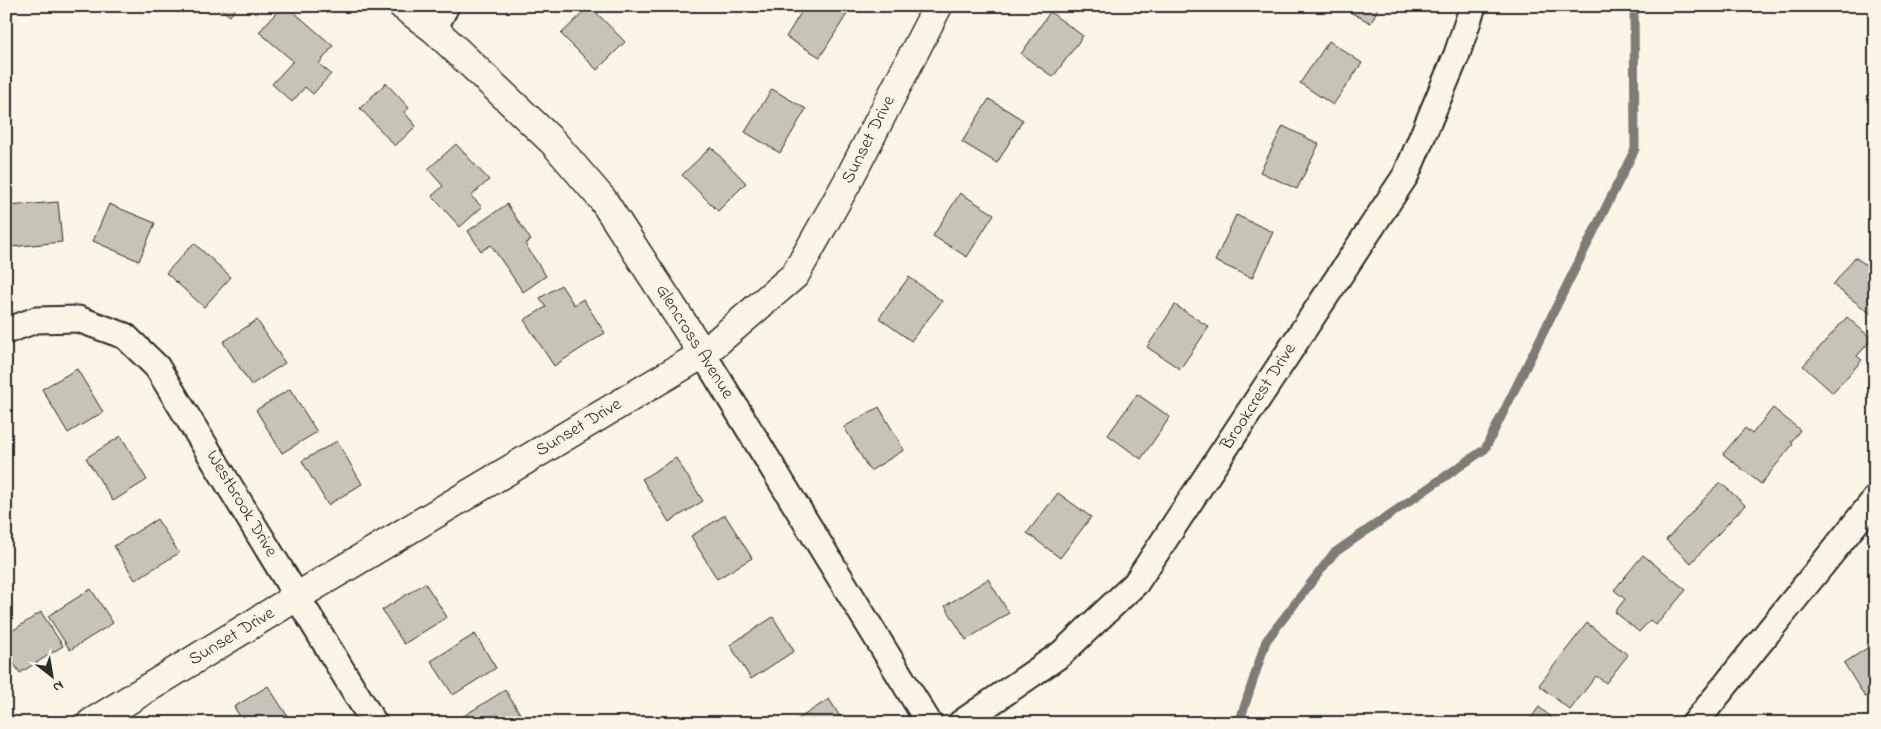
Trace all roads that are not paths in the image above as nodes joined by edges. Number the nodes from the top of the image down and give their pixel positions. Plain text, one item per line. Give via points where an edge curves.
1 (403, 6) edge
2 (938, 6) edge
3 (1473, 6) edge
4 (440, 18) edge
5 (6, 331) edge
6 (703, 354) junction
7 (1875, 499) edge
8 (298, 596) junction
9 (91, 723) edge
10 (374, 723) edge
11 (929, 723) edge
12 (961, 723) edge
13 (1695, 723) edge

1 - 4 street, Glencross Avenue
2 - 6 street, Sunset Drive via 848,181 794,275
3 - 12 street, Brookcrest Drive via 1406,175 1136,583 1060,654
4 - 6 street, Glencross Avenue via 603,200
5 - 8 street, Westbrook Drive via 36,320 78,319 125,336 157,367
6 - 8 street, Sunset Drive
6 - 11 street, Glencross Avenue
7 - 13 street
8 - 9 street, Sunset Drive
8 - 10 street, Westbrook Drive

